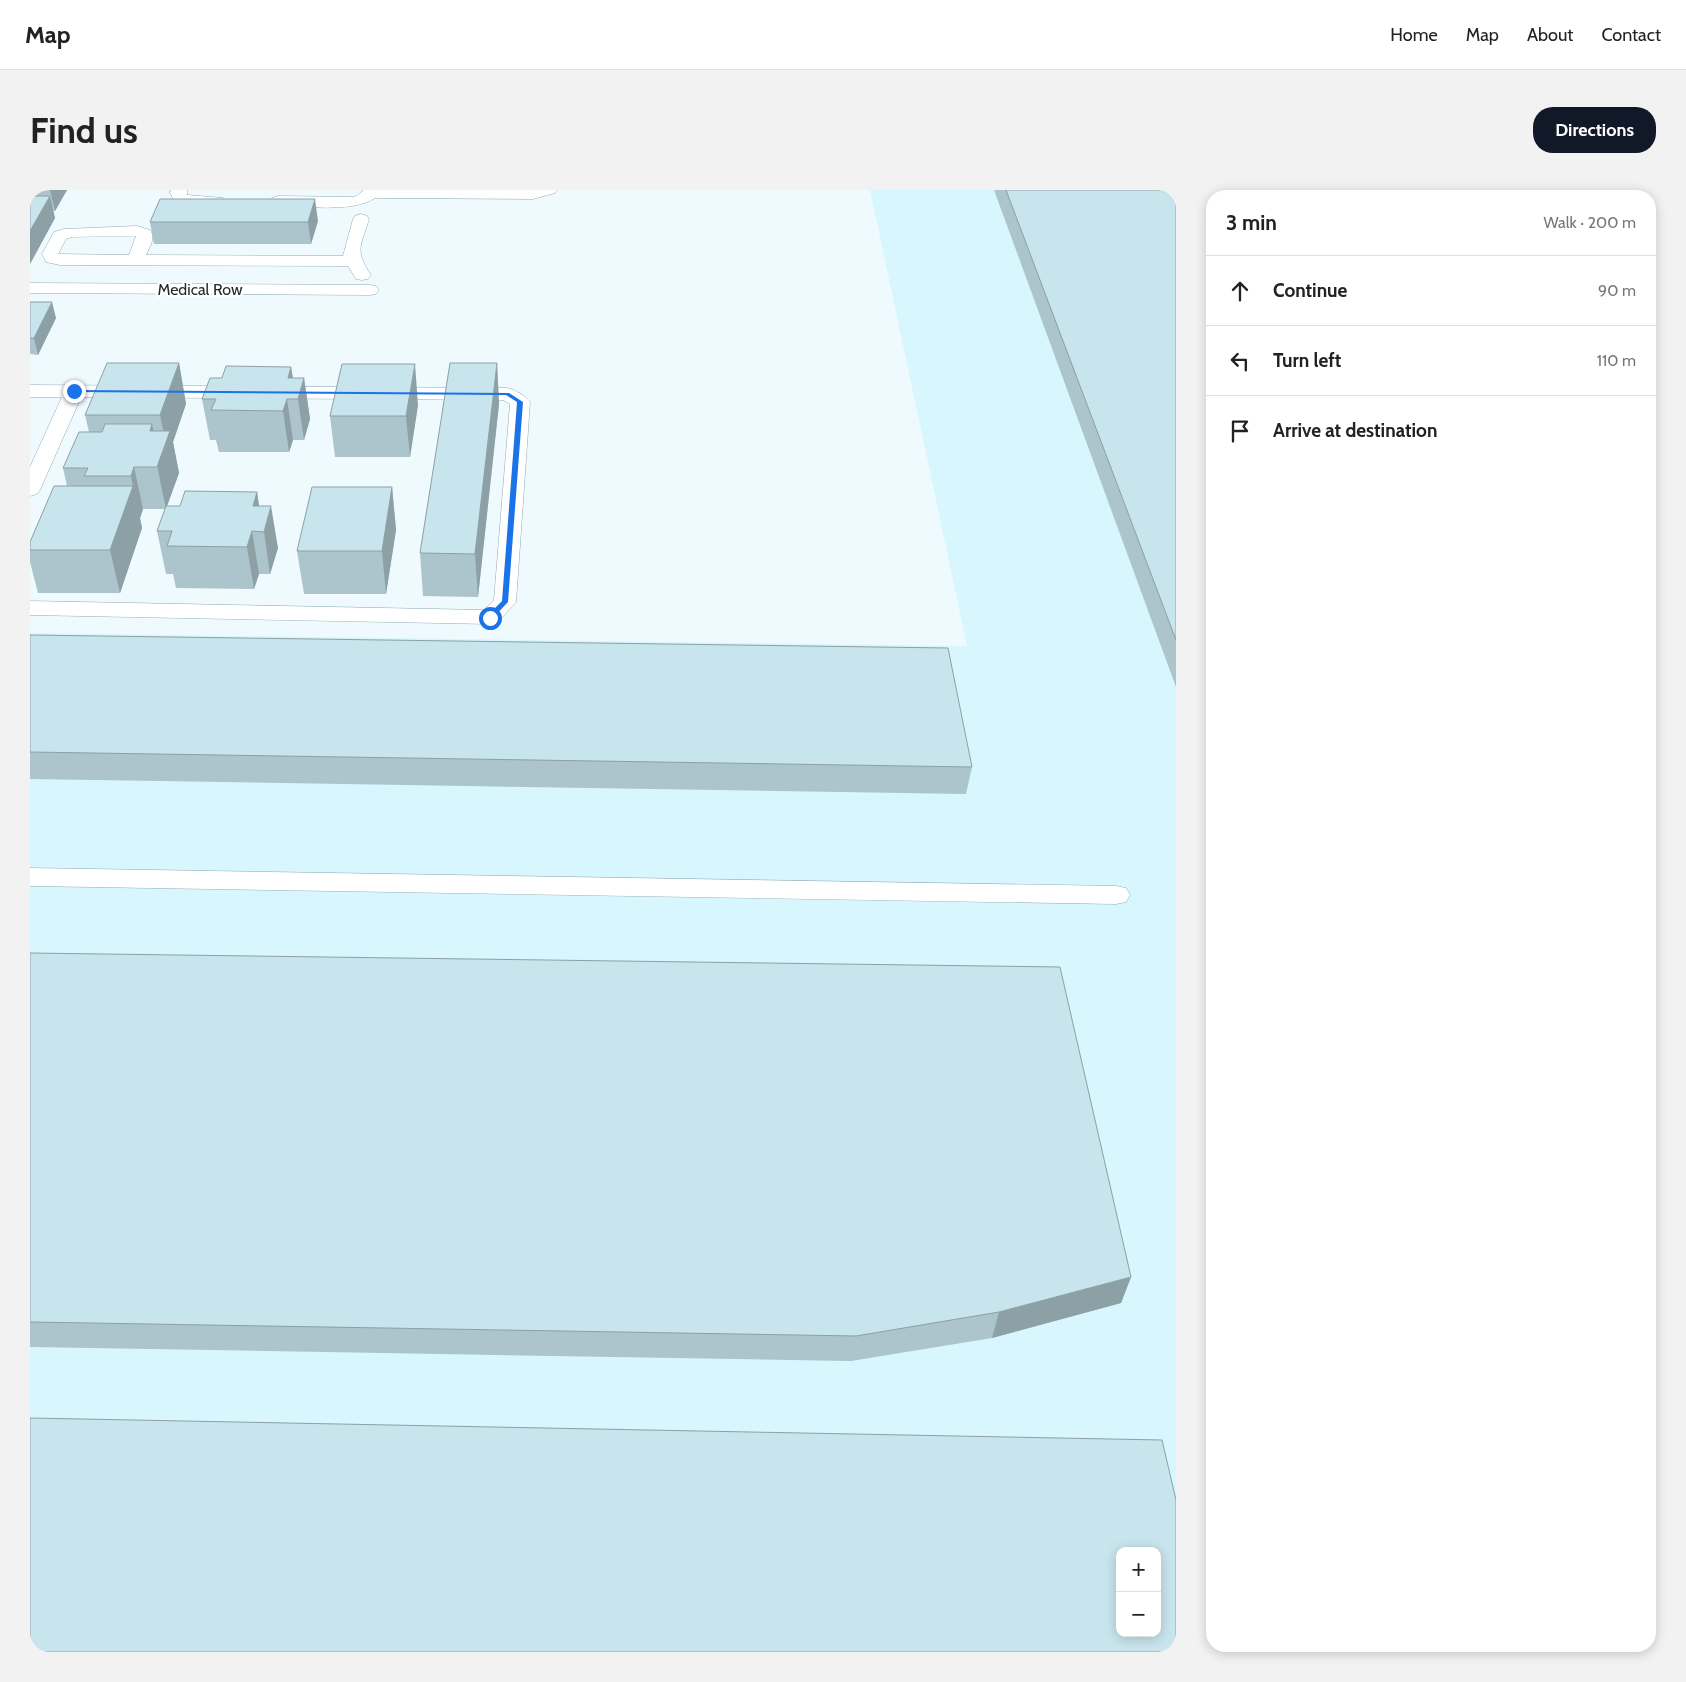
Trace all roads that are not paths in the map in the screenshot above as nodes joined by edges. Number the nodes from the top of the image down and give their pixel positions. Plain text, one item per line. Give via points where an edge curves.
1 (179, 190) edge
2 (549, 190) edge
3 (372, 192) edge
4 (233, 201) edge
5 (263, 201) edge
6 (360, 219) dead end
7 (135, 260) junction
8 (353, 261) junction
9 (30, 288) edge
10 (30, 391) edge
11 (74, 391) junction
12 (30, 490) edge
13 (30, 608) edge
14 (30, 876) edge
15 (1116, 895) dead end

1 - 4 street via 181,199
2 - 3 street via 532,194
3 - 5 street via 352,202
6 - 8 street via 351,253
7 - 7 street via 60,260 50,254 60,236 70,232 137,231 144,233 145,238
7 - 8 street
8 - 9 street, Medical Row via 370,290
10 - 11 street
11 - 12 street
11 - 13 street via 507,394 520,402 505,602 490,618
14 - 15 street

